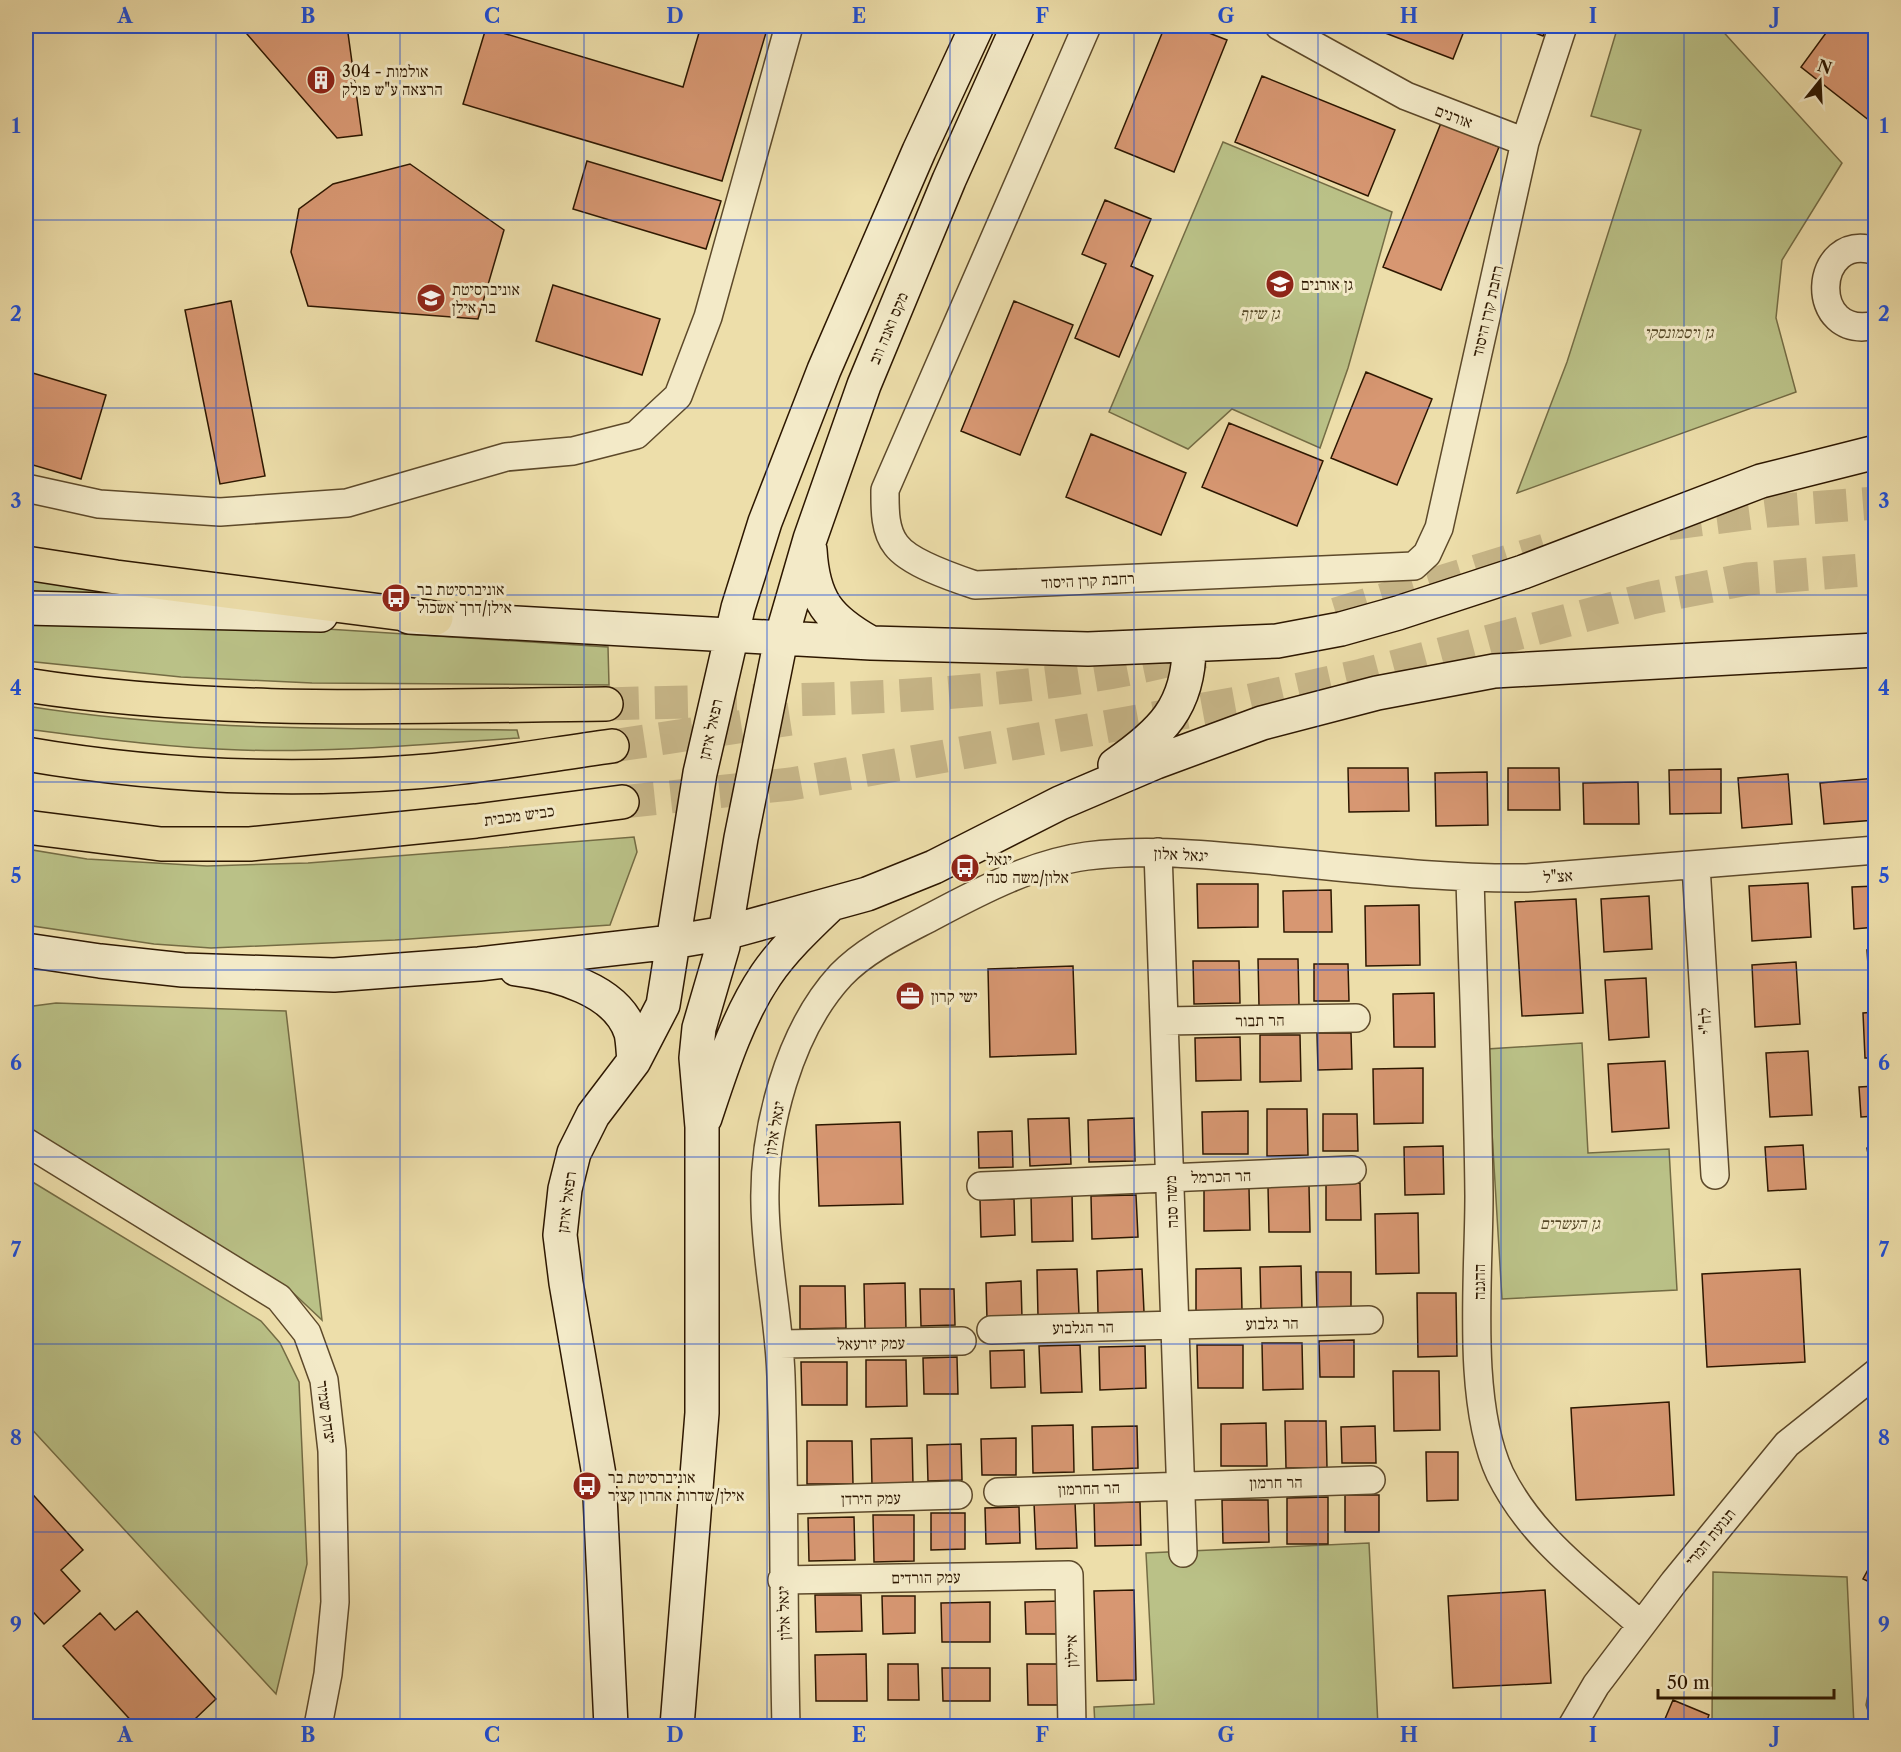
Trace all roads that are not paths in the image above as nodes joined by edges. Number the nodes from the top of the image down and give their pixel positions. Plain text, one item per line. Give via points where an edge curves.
1 (789, 26) edge
2 (977, 26) edge
3 (1018, 26) edge
4 (1087, 26) edge
5 (1563, 26) edge
6 (1284, 27) edge
7 (1525, 142) junction
8 (1875, 251) edge
9 (1875, 325) edge
10 (1875, 452) edge
11 (26, 488) edge
12 (810, 539) junction
13 (26, 563) edge
14 (26, 608) edge
15 (436, 618) junction
16 (731, 635) junction
17 (781, 639) junction
18 (871, 644) junction
19 (1189, 647) junction
20 (1875, 650) edge
21 (26, 685) edge
22 (606, 704) tunnel mouth
23 (612, 746) tunnel mouth
24 (26, 754) edge
25 (622, 802) tunnel mouth
26 (26, 803) edge
27 (1060, 803) junction
28 (26, 827) edge
29 (417, 827) junction
30 (1875, 850) edge
31 (1158, 852) junction
32 (1241, 858) joint
33 (684, 865) junction
34 (1696, 866) junction
35 (1470, 879) junction
36 (829, 906) junction
37 (725, 933) junction
38 (672, 942) junction
39 (26, 950) edge
40 (479, 964) junction
41 (1356, 1018) dead end
42 (1164, 1021) junction
43 (634, 1061) junction
44 (702, 1127) junction
45 (26, 1142) edge
46 (1352, 1170) dead end
47 (1715, 1175) dead end
48 (1170, 1178) junction
49 (981, 1186) dead end
50 (1369, 1320) dead end
51 (1175, 1325) junction
52 (991, 1330) dead end
53 (962, 1341) dead end
54 (780, 1344) junction
55 (1875, 1373) edge
56 (1371, 1480) dead end
57 (1181, 1485) junction
58 (998, 1492) dead end
59 (958, 1496) dead end
60 (785, 1500) junction
61 (1183, 1553) dead end
62 (1070, 1575) joint
63 (782, 1580) junction
64 (1641, 1625) junction
65 (318, 1726) edge
66 (611, 1726) edge
67 (677, 1726) edge
68 (786, 1726) edge
69 (1072, 1726) edge
70 (1572, 1726) edge

1 - 11 street via 708,317 678,396 636,435 573,451 506,457 347,503 220,512 99,504
2 - 16 main road via 816,391 765,522
3 - 12 main road, מקס ואנה ווב via 864,386
4 - 7 street, רחבת קרן היסוד via 885,490 885,516 896,545 933,571 975,585 1414,566 1427,554 1439,528
5 - 7 street
6 - 7 street, אורנים via 1406,96
8 - 9 street via 1856,249 1844,254 1830,268 1824,287 1832,312 1842,321 1854,326
10 - 19 main road via 1761,481 1523,572 1398,613 1277,641
12 - 17 main road, מקס ואנה ווב
12 - 18 main road via 811,568 821,602 848,630
13 - 15 highway
14 - 15 main road
15 - 16 main road
16 - 17 main road
16 - 33 main road, רפאל איתן
17 - 18 main road
17 - 37 main road
18 - 19 main road
19 - 27 main road via 1181,698 1166,722 1146,744
20 - 27 main road via 1548,667 1438,680 1326,705 1251,727
21 - 22 highway via 130,699 235,705
23 - 24 highway via 453,768 337,775 141,771
25 - 29 highway, כביש מכבית
26 - 29 highway via 132,819 251,828
27 - 36 main road via 896,884
28 - 29 highway via 161,844 250,844
30 - 34 street, אצ"ל
31 - 32 street, יגאל אלון
31 - 42 street, משה סנה
31 - 54 street, יגאל אלון via 1089,856 1040,867 885,941 832,987 806,1027 791,1061 773,1127 764,1201
32 - 35 street, אצ"ל
33 - 37 main road via 703,906
33 - 38 main road, רפאל איתן
34 - 35 street, אצ"ל
34 - 47 street, לח"י
35 - 64 street, ההגנה via 1479,1196 1478,1366 1487,1435 1501,1475 1540,1534 1577,1573
36 - 37 main road
36 - 44 main road via 764,977 731,1045
37 - 38 main road
37 - 44 main road via 699,1028 696,1078
38 - 40 main road
38 - 43 main road, רפאל איתן via 663,1005
39 - 40 main road via 124,964 262,974 374,974
40 - 43 main road via 558,977 602,997 616,1009 630,1032
41 - 42 street, הר תבור
42 - 48 street, משה סנה
43 - 66 main road, רפאל איתן via 593,1115 574,1153 560,1235 599,1475
44 - 67 main road via 700,1447
45 - 65 street, יצחק שמיר via 279,1298 308,1333 324,1380 333,1463 335,1602
46 - 48 street, הר הכרמל
48 - 49 street, הר הכרמל
48 - 51 street, משה סנה
50 - 51 street, הר גלבוע
51 - 52 street, הר הגלבוע
51 - 57 street, משה סנה
53 - 54 street, עמק יזרעאל
54 - 60 street, יגאל אלון
55 - 64 street, תנועת המרי via 1787,1444
56 - 57 street, הר חרמון
57 - 58 street, הר החרמון
57 - 61 street, משה סנה
59 - 60 street, עמק הירדן
60 - 63 street, יגאל אלון
62 - 63 street, עמק הורדים
62 - 69 street, איילון
63 - 68 street, יגאל אלון
64 - 70 street, תנועת המרי via 1596,1685

